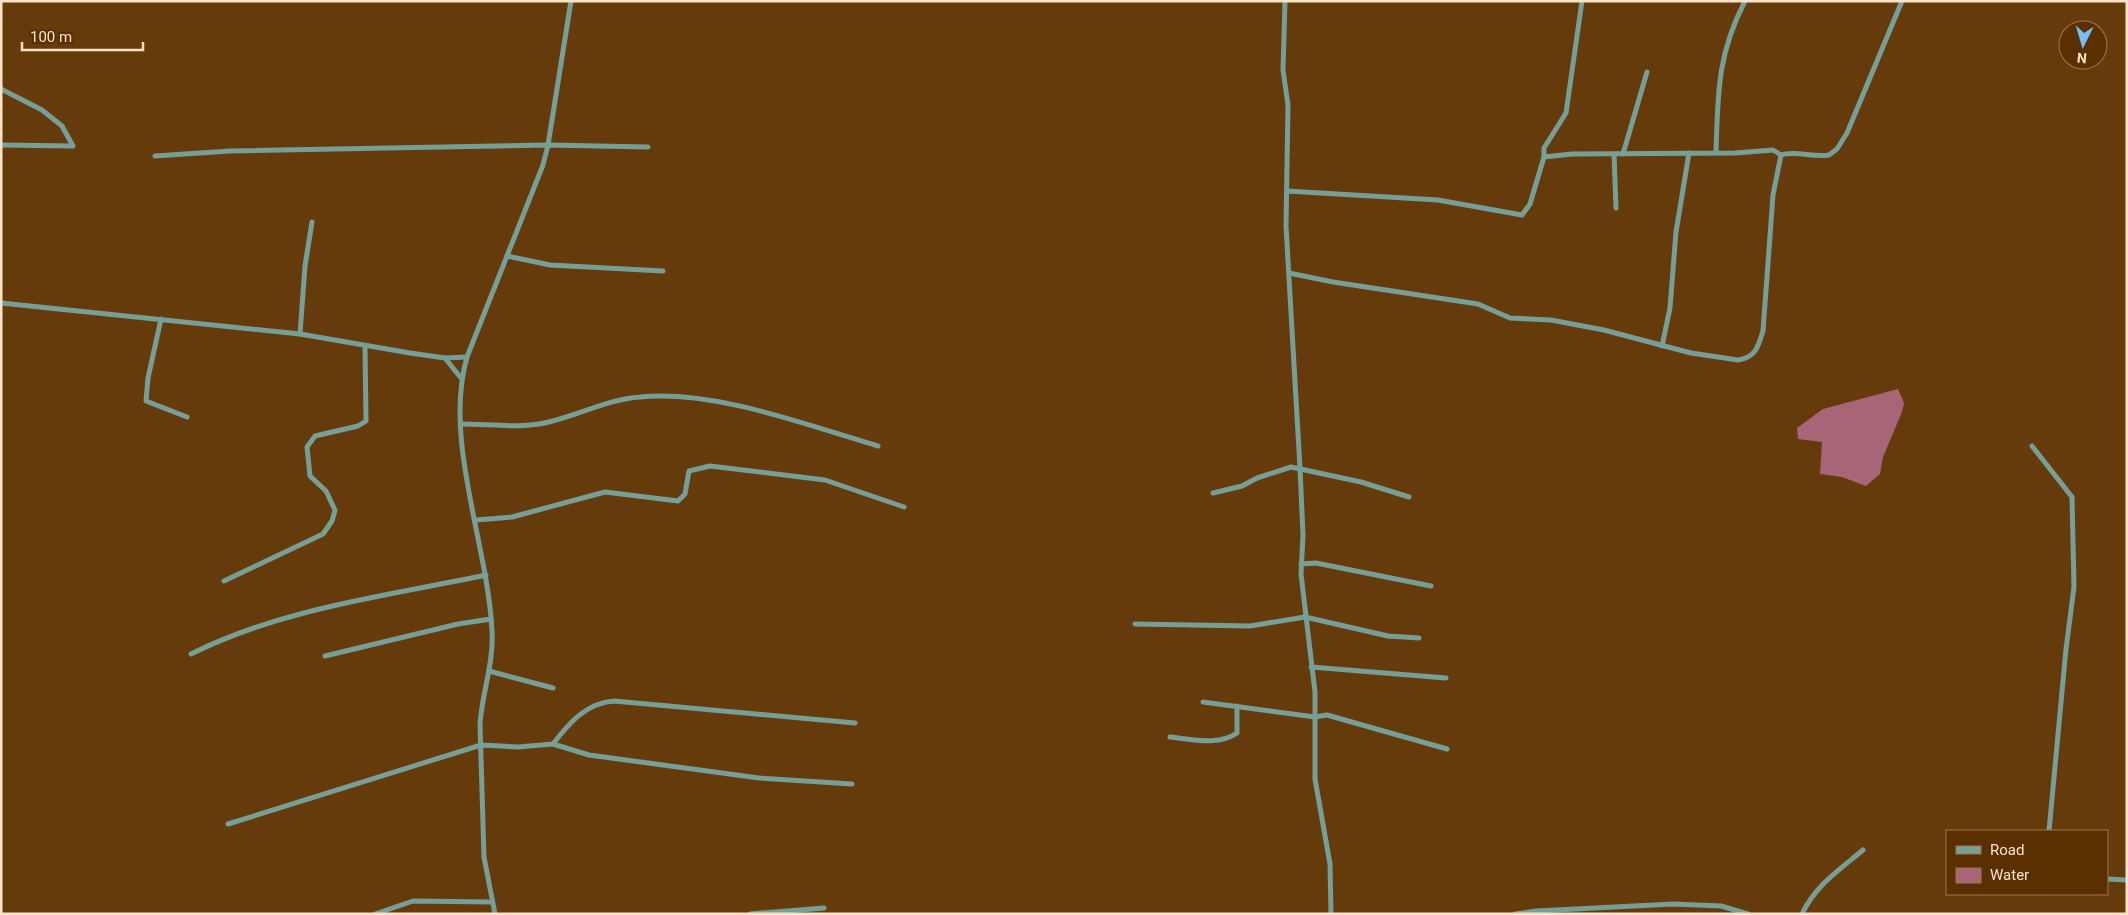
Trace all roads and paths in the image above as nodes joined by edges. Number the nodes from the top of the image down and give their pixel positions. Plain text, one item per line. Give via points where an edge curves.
1 (571, 1) edge
2 (1284, 1) edge
3 (1582, 1) edge
4 (1745, 1) edge
5 (1902, 1) edge
6 (1647, 72) dead end
7 (1, 89) edge
8 (1, 145) edge
9 (548, 145) junction
10 (648, 147) dead end
11 (1716, 152) junction
12 (1689, 153) junction
13 (1614, 154) junction
14 (1623, 154) junction
15 (1780, 155) junction
16 (154, 156) dead end
17 (1544, 157) junction
18 (1287, 191) junction
19 (1616, 208) dead end
20 (312, 222) dead end
21 (507, 256) junction
22 (663, 271) dead end
23 (1289, 273) junction
24 (1, 303) edge
25 (161, 319) junction
26 (300, 334) junction
27 (365, 346) junction
28 (1662, 346) junction
29 (467, 357) junction
30 (445, 358) junction
31 (461, 378) junction
32 (187, 417) dead end
33 (461, 424) junction
34 (878, 446) dead end
35 (2032, 446) dead end
36 (1300, 468) junction
37 (1214, 493) dead end
38 (1409, 497) dead end
39 (904, 507) dead end
40 (476, 520) junction
41 (1301, 564) junction
42 (486, 575) junction
43 (224, 581) dead end
44 (1430, 586) dead end
45 (1305, 617) junction
46 (491, 619) junction
47 (1135, 624) dead end
48 (1419, 638) dead end
49 (191, 654) dead end
50 (325, 656) dead end
51 (1311, 667) junction
52 (489, 671) junction
53 (1446, 678) dead end
54 (553, 688) dead end
55 (1203, 702) dead end
56 (1237, 706) junction
57 (1315, 717) junction
58 (855, 723) dead end
59 (1170, 737) dead end
60 (553, 744) junction
61 (482, 745) junction
62 (1446, 749) dead end
63 (852, 784) dead end
64 (228, 824) dead end
65 (2049, 830) edge
66 (1863, 850) dead end
67 (2108, 879) edge
68 (2127, 880) edge
69 (492, 902) junction
70 (824, 908) dead end
71 (813, 911) edge
72 (1536, 912) edge
73 (375, 914) edge
74 (495, 914) edge
75 (750, 914) edge
76 (1331, 914) edge
77 (1515, 914) edge
78 (1748, 914) edge
79 (1802, 914) edge

1 - 9 street
2 - 18 street
3 - 17 street via 1566,114 1544,148
4 - 11 street via 1726,45 1718,81
5 - 15 street via 1847,133 1837,149 1825,156 1790,152
6 - 14 street
7 - 8 street via 42,110 62,126 73,146
9 - 10 street
9 - 16 street via 230,151
9 - 21 street
11 - 12 street
11 - 15 street via 1773,150
12 - 14 street
12 - 28 street via 1676,232 1670,308
13 - 14 street
13 - 17 street
13 - 19 street
15 - 28 street via 1773,194 1765,314 1757,350 1751,356 1738,360
17 - 18 street via 1530,204 1518,216 1438,200
18 - 23 street
20 - 26 street
21 - 22 street via 550,265
21 - 29 street
23 - 28 street via 1478,304 1510,318 1552,320
23 - 36 street
24 - 25 street
25 - 26 street
25 - 32 street via 146,401
26 - 27 street
27 - 30 street
27 - 43 street via 366,420 358,426 315,436 307,447 310,476 332,498 335,510 332,521 323,534
29 - 30 street
29 - 31 street
30 - 31 street
31 - 33 street
33 - 34 street via 520,426 547,423 639,397 666,396 757,411
33 - 40 street
35 - 65 street via 2072,497 2074,587
36 - 37 street via 1291,467
36 - 38 street
36 - 41 street
39 - 40 street via 825,480 710,466 689,470 685,494 678,501 605,492 512,518
40 - 42 street
41 - 44 street via 1316,563
41 - 45 street
42 - 46 street
42 - 49 street via 330,605 258,626
45 - 47 street via 1250,626
45 - 48 street via 1388,636
45 - 51 street
46 - 50 street
46 - 52 street
51 - 53 street
51 - 57 street
52 - 54 street
52 - 61 street via 481,707
55 - 56 street
56 - 57 street
56 - 59 street via 1237,733 1230,738
57 - 62 street via 1327,714
57 - 76 street via 1316,779 1330,864
58 - 60 street via 614,701 600,702 585,711 564,728
60 - 61 street via 518,747
60 - 63 street via 589,755 759,778
61 - 64 street
61 - 69 street via 484,857
66 - 79 street via 1815,891
67 - 68 street
69 - 73 street via 413,901
69 - 74 street
70 - 71 street
71 - 75 street
72 - 77 street
72 - 78 street via 1673,904 1721,906

